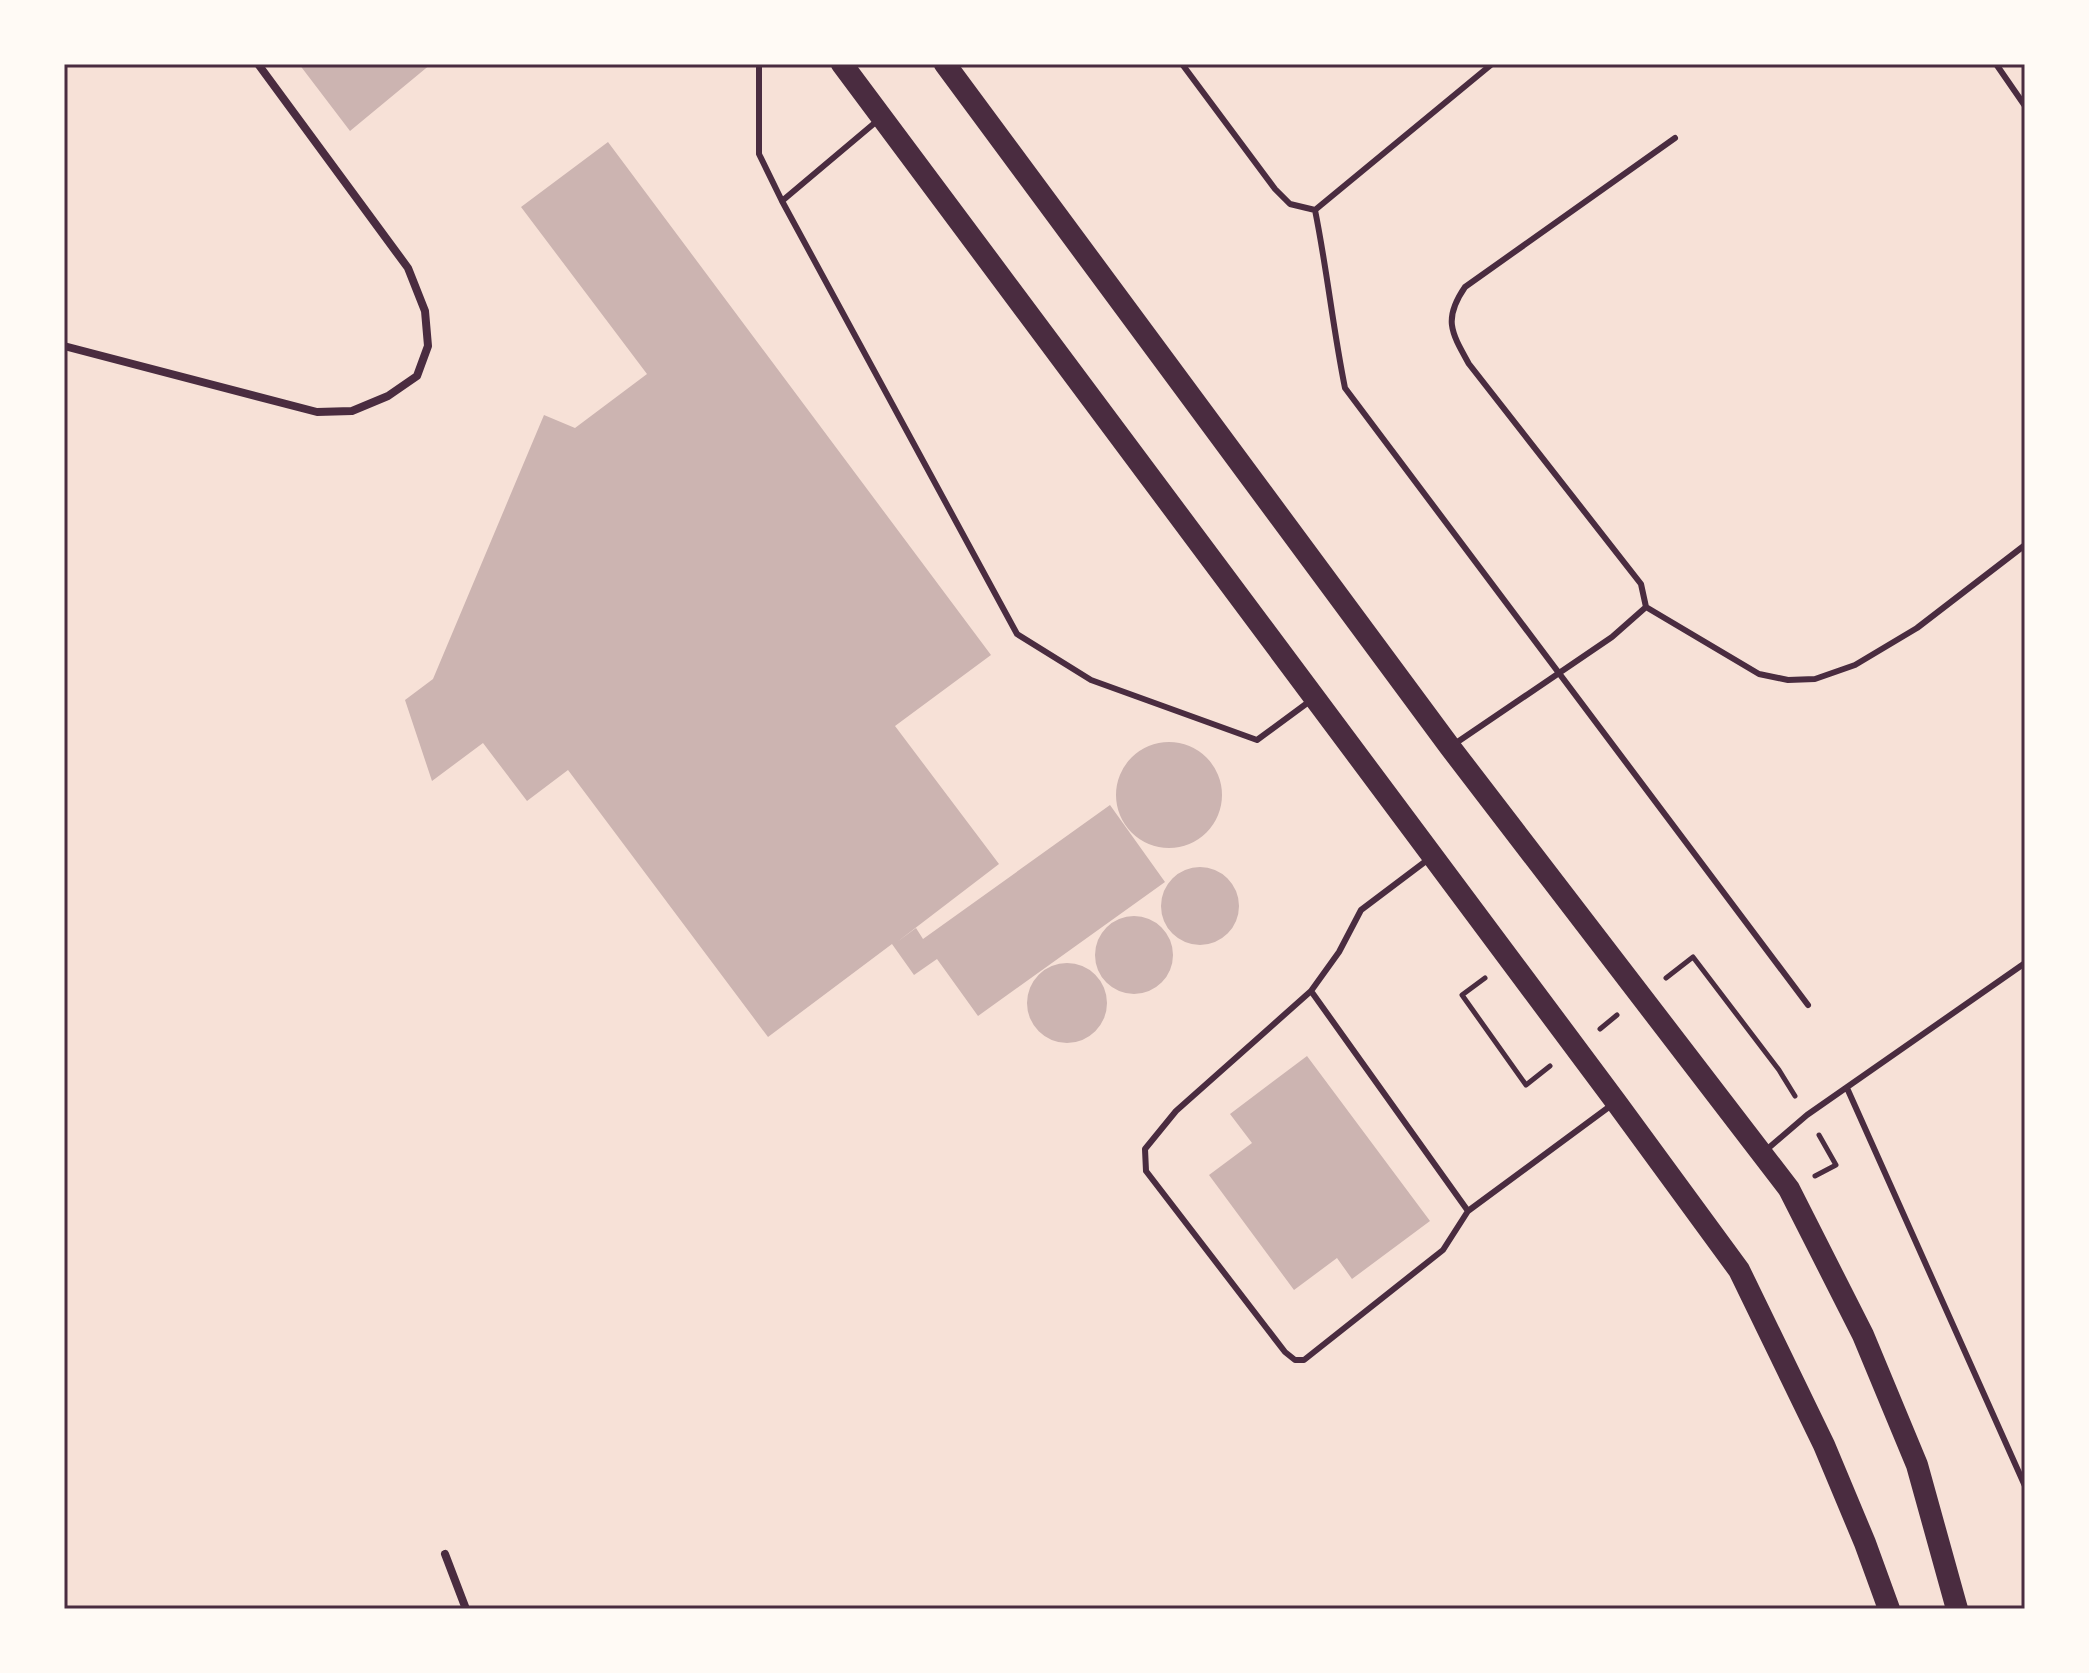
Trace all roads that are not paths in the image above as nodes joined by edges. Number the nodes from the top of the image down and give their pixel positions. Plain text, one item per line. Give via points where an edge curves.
1 (258, 64) edge
2 (759, 64) edge
3 (842, 64) edge
4 (945, 64) edge
5 (1182, 64) edge
6 (1492, 64) edge
7 (1996, 64) edge
8 (2025, 106) edge
9 (882, 118) junction
10 (1675, 138) dead end
11 (782, 201) junction
12 (1315, 210) junction
13 (64, 346) edge
14 (2025, 545) edge
15 (1646, 607) junction
16 (1559, 675) junction
17 (1315, 697) junction
18 (1450, 747) junction
19 (1433, 856) junction
20 (2025, 963) edge
21 (1311, 991) junction
22 (1808, 1005) dead end
23 (1847, 1088) junction
24 (1616, 1102) junction
25 (1762, 1153) junction
26 (1468, 1211) junction
27 (2025, 1486) edge
28 (445, 1554) dead end
29 (466, 1609) edge
30 (1889, 1609) edge
31 (1957, 1609) edge

1 - 13 street via 408,268 425,311 428,346 417,376 352,411 317,412
2 - 11 lane via 759,154
3 - 9 highway
4 - 18 highway
5 - 12 lane via 1275,189 1290,204
6 - 12 lane
7 - 8 lane
9 - 11 lane
9 - 17 highway
10 - 15 lane via 1465,287 1453,305 1451,331 1469,364 1641,584
11 - 17 lane via 1017,634 1091,680 1257,740
12 - 16 lane via 1345,388
14 - 15 lane via 1917,628 1855,665 1815,679 1759,674
15 - 16 lane
16 - 18 lane
16 - 22 lane
17 - 19 highway
18 - 25 highway
19 - 21 lane via 1361,910
19 - 24 highway
20 - 23 lane
21 - 26 lane
21 - 26 lane via 1176,1111 1145,1149 1146,1171 1295,1360 1304,1360 1443,1250
23 - 25 lane
23 - 27 lane
24 - 26 lane
24 - 30 highway via 1739,1270 1824,1445
25 - 31 highway via 1789,1189 1863,1335 1917,1465
28 - 29 street

